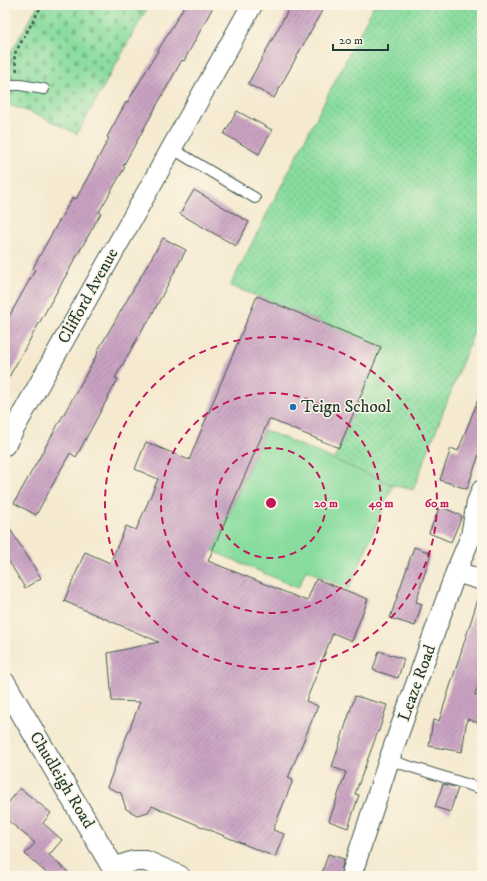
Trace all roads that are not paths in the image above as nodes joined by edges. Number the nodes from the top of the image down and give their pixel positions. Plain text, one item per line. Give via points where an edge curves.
1 (252, 5) edge
2 (5, 85) edge
3 (44, 89) dead end
4 (171, 148) junction
5 (256, 198) dead end
6 (5, 445) edge
7 (482, 490) edge
8 (456, 572) junction
9 (482, 580) edge
10 (5, 684) edge
11 (389, 760) junction
12 (482, 788) edge
13 (116, 872) edge
14 (180, 876) edge
15 (351, 876) edge

1 - 4 street, Clifford Avenue
2 - 3 lane
4 - 5 lane
4 - 6 street, Clifford Avenue
7 - 8 street, Leaze Road via 477,502 471,536
8 - 9 street
8 - 11 street, Leaze Road
10 - 13 main road, Chudleigh Road
11 - 12 lane
11 - 15 street, Leaze Road
13 - 14 street via 134,861 146,861

